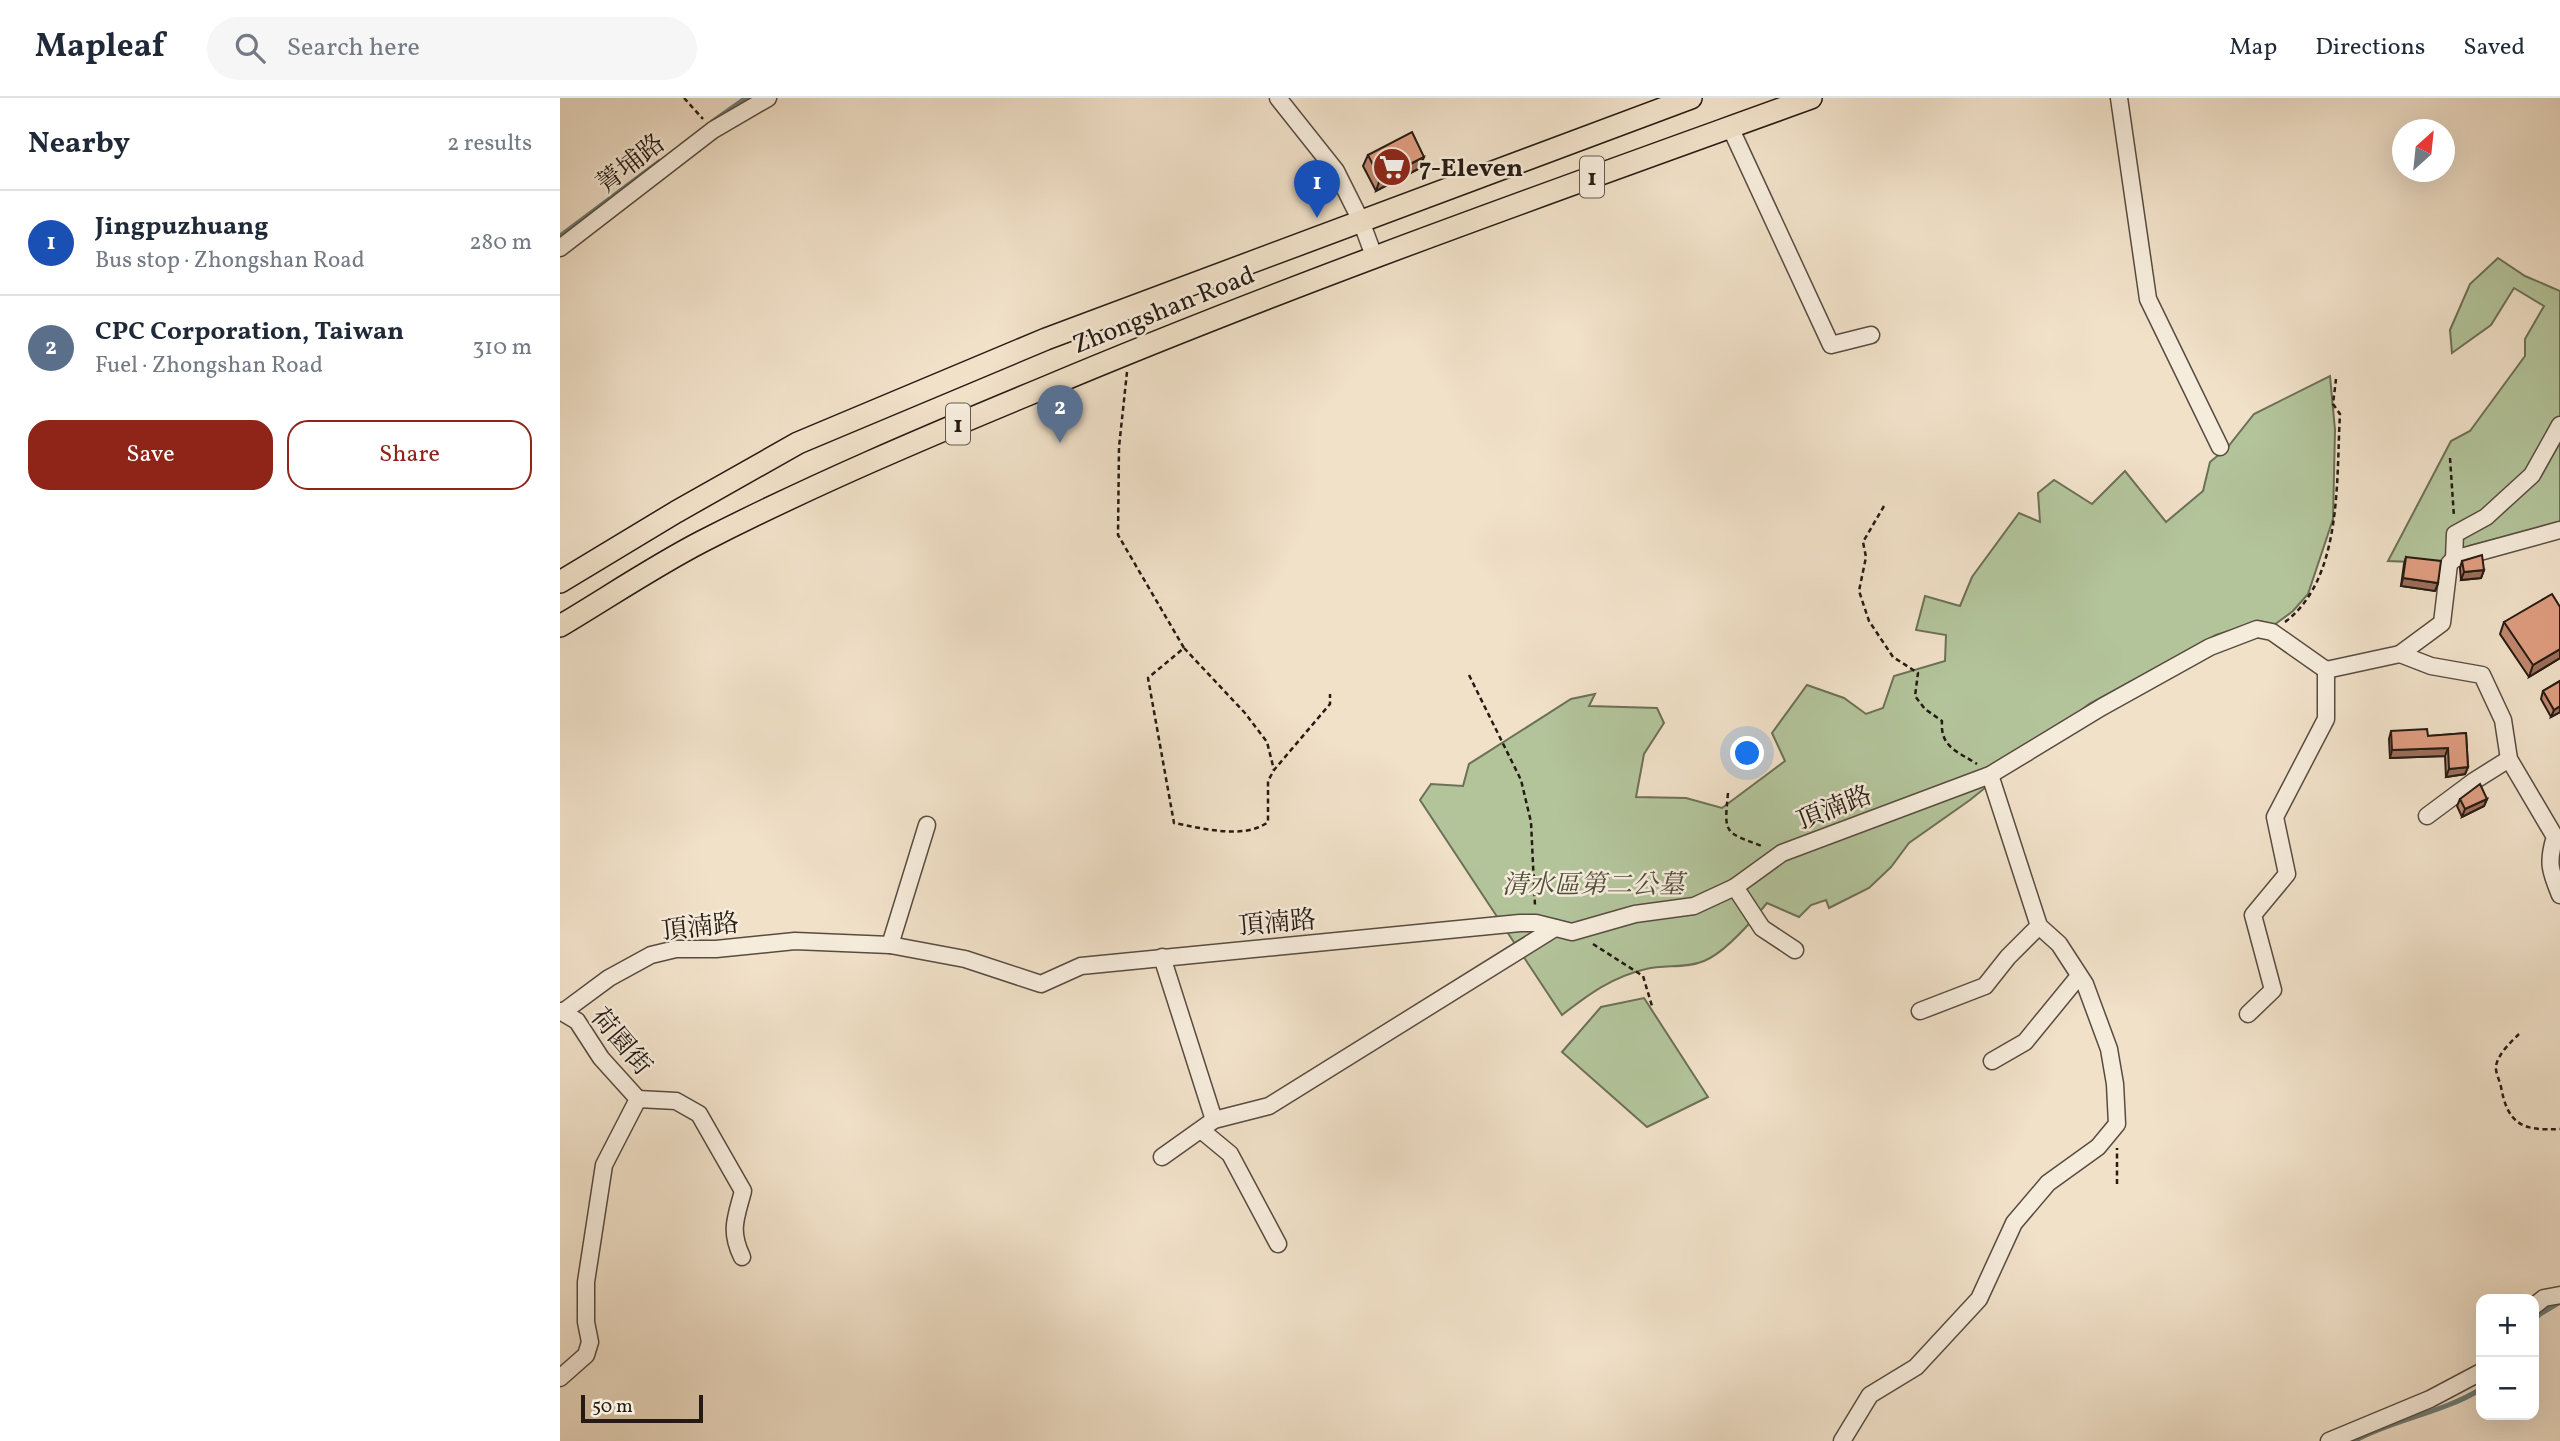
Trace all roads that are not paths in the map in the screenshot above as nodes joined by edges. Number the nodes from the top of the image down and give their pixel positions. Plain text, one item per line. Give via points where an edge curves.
1 (768, 98) edge
2 (1691, 98) edge
3 (1811, 98) edge
4 (2119, 98) edge
5 (1285, 100) edge
6 (1730, 127) junction
7 (1361, 221) junction
8 (560, 248) edge
9 (1374, 256) junction
10 (1871, 335) dead end
11 (2560, 425) edge
12 (2220, 447) dead end
13 (2560, 530) edge
14 (2454, 559) junction
15 (560, 582) edge
16 (560, 626) edge
17 (2400, 654) junction
18 (2326, 670) junction
19 (2509, 759) junction
20 (1990, 775) junction
21 (2427, 816) dead end
22 (927, 825) dead end
23 (2557, 837) edge
24 (1735, 887) junction
25 (2560, 895) edge
26 (2039, 926) junction
27 (1555, 928) junction
28 (890, 945) junction
29 (1795, 950) dead end
30 (1162, 957) junction
31 (2078, 976) junction
32 (1920, 1011) dead end
33 (561, 1012) edge
34 (2248, 1014) dead end
35 (1992, 1061) dead end
36 (638, 1099) junction
37 (1214, 1120) junction
38 (1201, 1130) junction
39 (1162, 1157) dead end
40 (1278, 1244) dead end
41 (742, 1257) dead end
42 (2560, 1295) edge
43 (2539, 1302) edge
44 (2476, 1375) edge
45 (560, 1378) edge
46 (1842, 1441) edge
47 (2329, 1441) edge

1 - 8 street, 菁埔路 via 713,130
2 - 7 main road, Zhongshan Road / 1
3 - 6 main road, Zhongshan Road / 1
4 - 12 street via 2148,299
5 - 7 street via 1336,171
6 - 9 main road, Zhongshan Road / 1
6 - 10 street via 1830,345
7 - 9 street
7 - 15 main road, Zhongshan Road / 1 via 1046,340 798,443
9 - 16 main road, Zhongshan Road / 1 via 1130,352 801,493 697,544
11 - 14 street via 2532,475 2486,517 2455,534
13 - 14 street
14 - 17 street via 2449,564 2442,623
17 - 18 street
17 - 19 street via 2431,666 2482,675 2503,720
18 - 20 street, 頂湳路 via 2272,632 2257,629 2210,647
18 - 34 street via 2326,719 2274,817 2287,874 2253,915 2273,990
19 - 21 street
19 - 23 street
20 - 24 street, 頂湳路 via 1782,853
20 - 26 street
22 - 28 street
23 - 25 street via 2549,854
24 - 27 street, 頂湳路 via 1694,906 1635,914 1572,932
24 - 29 street via 1762,928
26 - 31 street via 2059,944
26 - 32 street via 1985,986
27 - 30 street, 頂湳路 via 1536,923
27 - 37 street via 1269,1106
28 - 30 street, 頂湳路 via 965,959 1041,984 1081,966
28 - 33 street, 頂湳路 via 795,941 676,949 651,955 609,978
30 - 37 street
31 - 35 street via 2025,1042
31 - 46 street via 2109,1049 2118,1124 2098,1147 2048,1183 2014,1223 1979,1299 1916,1367 1870,1395
33 - 36 street, 荷園街 via 577,1021 601,1058
36 - 41 street via 676,1101 699,1114 743,1191 734,1234
36 - 45 street, 荷園街 via 604,1165 586,1282 590,1342 586,1355
37 - 38 street
38 - 39 street
38 - 40 street via 1230,1154
42 - 43 street
44 - 47 street

